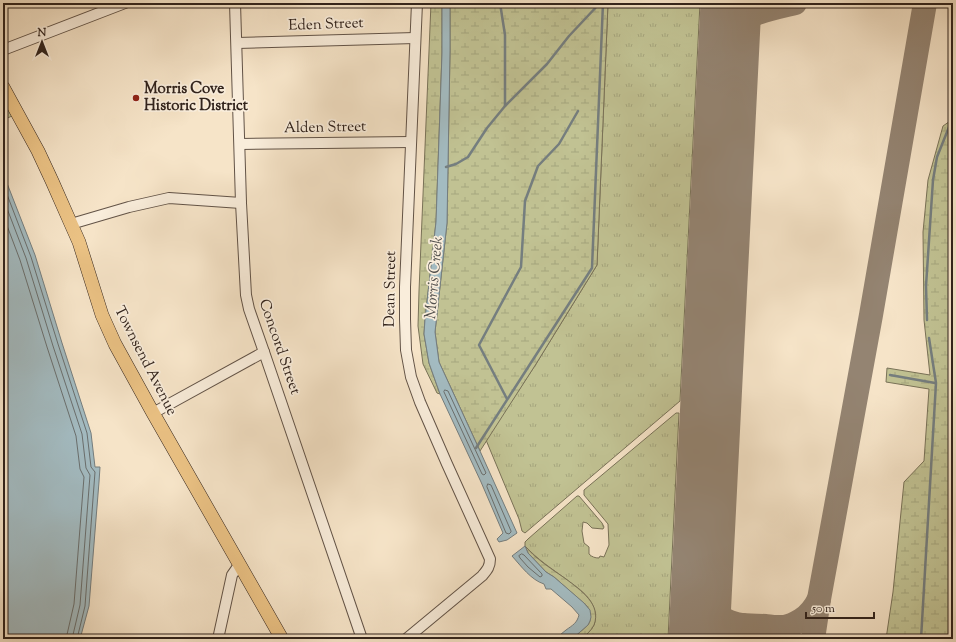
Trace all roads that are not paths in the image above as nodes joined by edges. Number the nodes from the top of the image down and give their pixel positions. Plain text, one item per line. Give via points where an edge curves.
1 (125, 3) edge
2 (235, 3) edge
3 (417, 3) edge
4 (415, 38) junction
5 (237, 43) junction
6 (3, 50) edge
7 (3, 87) edge
8 (411, 142) junction
9 (240, 144) junction
10 (241, 203) junction
11 (71, 224) junction
12 (264, 352) junction
13 (153, 413) junction
14 (239, 565) junction
15 (218, 639) edge
16 (282, 639) edge
17 (362, 639) edge
18 (406, 639) edge

1 - 6 street
2 - 5 street, Concord Street
3 - 4 street, Dean Street
4 - 5 street, Eden Street
4 - 8 street, Dean Street
5 - 9 street, Concord Street
7 - 11 main road, Townsend Avenue via 40,156
8 - 9 street, Alden Street
8 - 18 street, Dean Street via 405,319 406,350 411,377 490,559 490,565 482,576
9 - 10 street, Concord Street
10 - 11 street via 169,198
10 - 12 street, Concord Street via 246,295
11 - 13 main road, Townsend Avenue via 107,327
12 - 13 street
12 - 17 street, Concord Street
13 - 14 main road, Townsend Avenue
14 - 15 street via 232,576
14 - 16 main road, Townsend Avenue

